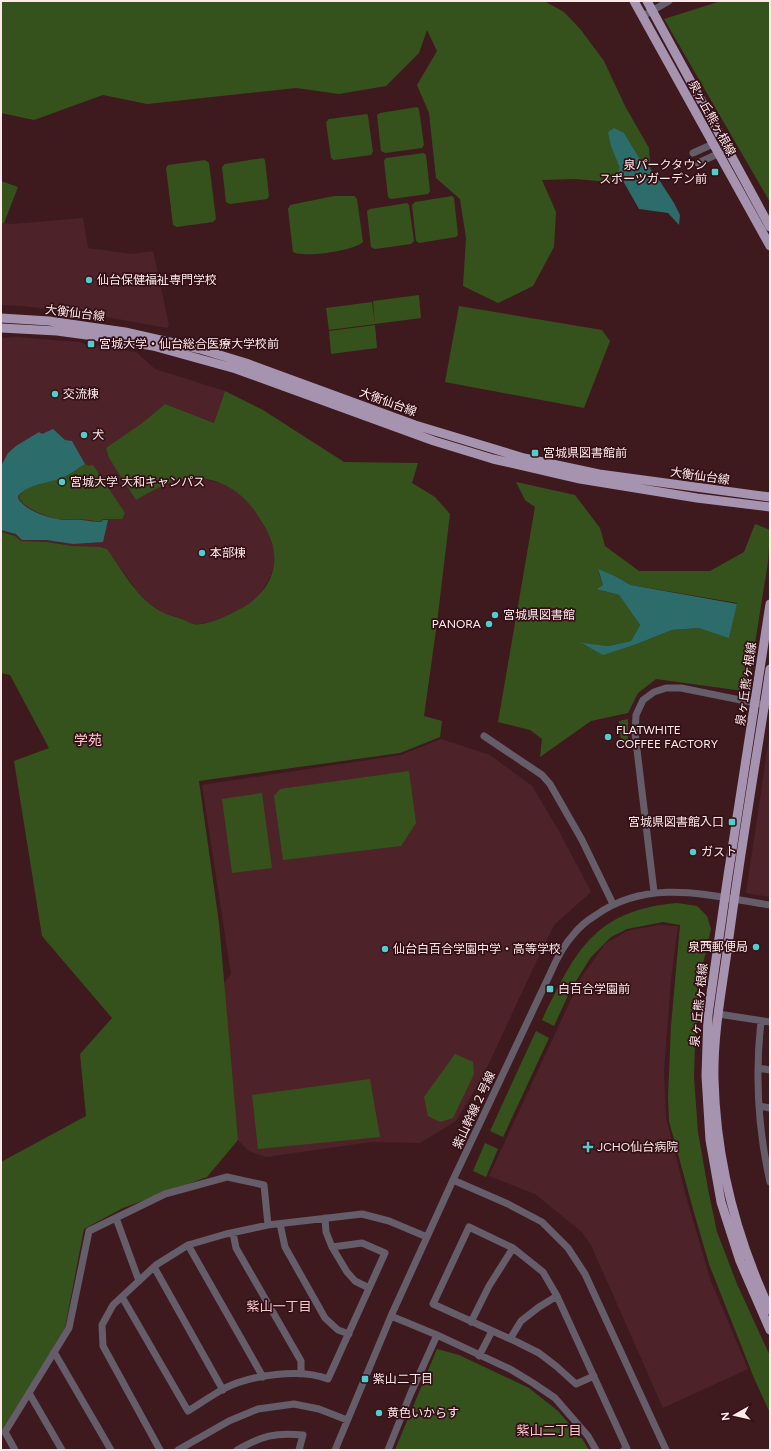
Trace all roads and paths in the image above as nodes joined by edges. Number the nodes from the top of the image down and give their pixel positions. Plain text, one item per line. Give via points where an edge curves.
1 (634, 1) edge
2 (646, 1) edge
3 (669, 1) edge
4 (652, 11) junction
5 (642, 16) junction
6 (713, 144) junction
7 (727, 148) junction
8 (693, 153) dead end
9 (718, 154) junction
10 (698, 163) dead end
11 (770, 227) edge
12 (770, 246) edge
13 (1, 318) edge
14 (1, 328) edge
15 (437, 432) junction
16 (434, 441) junction
17 (770, 498) edge
18 (770, 507) edge
19 (770, 604) edge
20 (770, 669) edge
21 (755, 704) junction
22 (767, 706) edge
23 (484, 736) dead end
24 (654, 892) junction
25 (730, 899) junction
26 (613, 904) junction
27 (770, 906) edge
28 (718, 1014) junction
29 (761, 1021) junction
30 (770, 1022) edge
31 (758, 1068) junction
32 (770, 1070) edge
33 (759, 1106) junction
34 (770, 1108) edge
35 (453, 1180) junction
36 (770, 1182) edge
37 (116, 1218) junction
38 (326, 1218) junction
39 (280, 1224) junction
40 (268, 1225) junction
41 (233, 1233) junction
42 (427, 1237) junction
43 (188, 1245) junction
44 (332, 1247) junction
45 (513, 1248) junction
46 (154, 1267) junction
47 (139, 1281) junction
48 (369, 1288) junction
49 (557, 1296) junction
50 (122, 1297) junction
51 (770, 1310) edge
52 (391, 1316) junction
53 (471, 1322) junction
54 (770, 1330) edge
55 (492, 1331) junction
56 (349, 1334) junction
57 (437, 1335) junction
58 (510, 1339) junction
59 (54, 1352) junction
60 (479, 1356) junction
61 (301, 1374) junction
62 (594, 1376) junction
63 (263, 1377) junction
64 (223, 1390) junction
65 (29, 1393) junction
66 (347, 1420) junction
67 (241, 1449) edge
68 (15, 1450) edge
69 (62, 1450) edge
70 (111, 1450) edge
71 (160, 1450) edge
72 (178, 1450) edge
73 (299, 1450) edge
74 (336, 1450) edge
75 (388, 1450) edge
76 (596, 1450) edge
77 (624, 1450) edge
78 (666, 1450) edge

1 - 5 main road, 泉ヶ丘熊ヶ根線
2 - 4 main road, 泉ヶ丘熊ヶ根線
3 - 4 street
4 - 5 street
4 - 7 main road, 泉ヶ丘熊ヶ根線
5 - 6 main road, 泉ヶ丘熊ヶ根線
6 - 8 street
6 - 9 main road, 泉ヶ丘熊ヶ根線
7 - 9 street
7 - 11 main road, 泉ヶ丘熊ヶ根線
9 - 10 street
9 - 12 main road, 泉ヶ丘熊ヶ根線
13 - 15 main road, 大衡仙台線 via 49,321 125,332 200,349
14 - 16 main road, 大衡仙台線 via 64,332 153,346 236,369
15 - 16 street
15 - 17 main road, 大衡仙台線 via 524,458 599,474
16 - 18 main road, 大衡仙台線 via 493,459 580,479
19 - 21 main road, 泉ヶ丘熊ヶ根線
20 - 22 main road, 泉ヶ丘熊ヶ根線
21 - 22 street
21 - 24 street via 682,688 666,688 654,692 643,700 636,715 635,733
21 - 25 main road, 泉ヶ丘熊ヶ根線
22 - 25 main road, 泉ヶ丘熊ヶ根線
23 - 26 street via 542,775 550,784 582,840
24 - 25 street, 紫山幹線２号線 via 685,892
24 - 26 street, 紫山幹線２号線
25 - 27 street, 紫山幹線２号線
25 - 28 main road, 泉ヶ丘熊ヶ根線
25 - 54 main road, 泉ヶ丘熊ヶ根線 via 708,1015 706,1076 710,1140 715,1175 728,1227
26 - 35 street, 紫山幹線２号線 via 588,920 573,934 560,953
28 - 29 street
28 - 51 main road, 泉ヶ丘熊ヶ根線 via 714,1077 720,1152 743,1243
29 - 30 street
29 - 31 street
31 - 32 street
31 - 33 street
33 - 34 street
33 - 36 street
35 - 42 street, 紫山幹線２号線
35 - 78 street via 542,1222 568,1248 585,1274
37 - 40 street via 165,1194 227,1177 264,1186
37 - 47 street
37 - 59 street via 89,1231 69,1328
38 - 39 street
38 - 42 street via 362,1214 389,1221
38 - 44 street via 326,1232
39 - 40 street
39 - 56 street via 285,1246 325,1318 338,1330
40 - 41 street
41 - 43 street
41 - 61 street via 236,1248 301,1361
42 - 52 street, 紫山幹線２号線
43 - 46 street
43 - 63 street
44 - 48 street via 355,1281
44 - 48 street via 362,1243 385,1253
45 - 49 street via 543,1272
45 - 53 street via 489,1286
45 - 53 street via 469,1227 433,1304
46 - 47 street
46 - 64 street
47 - 50 street
48 - 56 street
49 - 58 street via 521,1321
49 - 62 street
50 - 64 street via 188,1411
50 - 71 street via 113,1305 102,1325 103,1346
52 - 57 street
52 - 66 street, 紫山幹線２号線
53 - 55 street
55 - 58 street
55 - 60 street
56 - 61 street via 328,1379
57 - 60 street
57 - 75 street
58 - 62 street via 539,1353 576,1384
59 - 65 street
59 - 70 street
60 - 76 street via 510,1369 555,1398 588,1436
61 - 63 street
62 - 77 street via 627,1449
63 - 64 street
65 - 68 street via 5,1432
65 - 69 street
66 - 72 street via 319,1409 294,1404 258,1409 230,1421
66 - 74 street, 紫山幹線２号線
67 - 73 street via 262,1437 285,1434 303,1436

